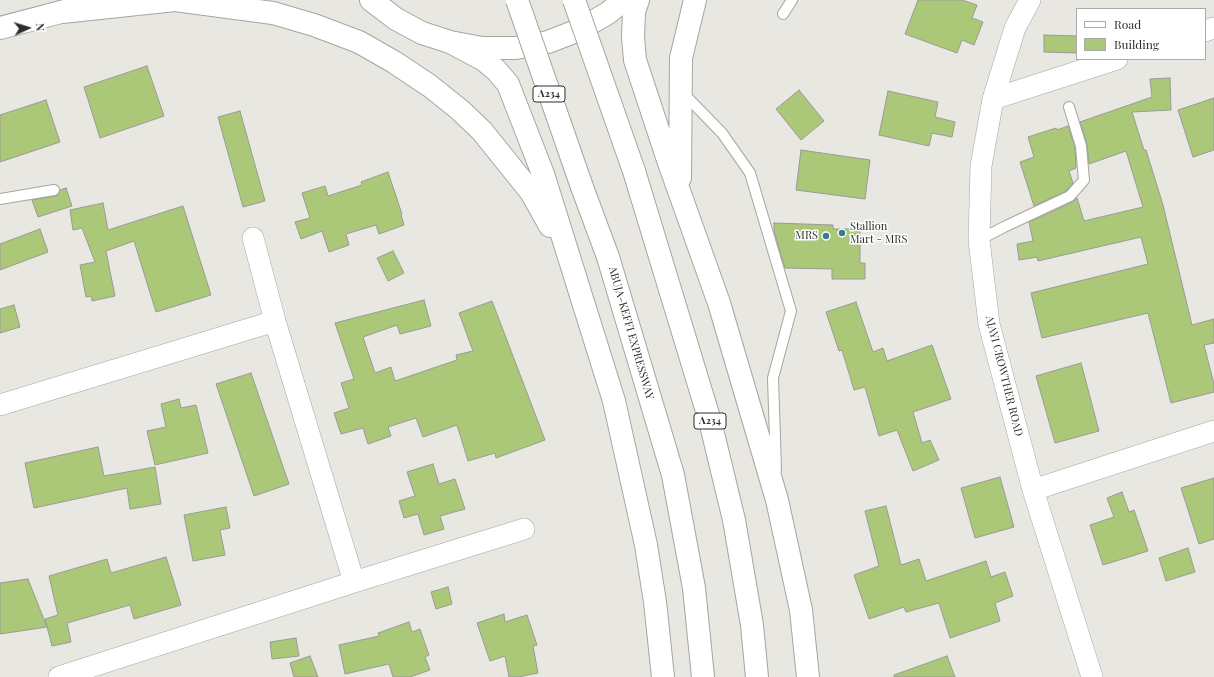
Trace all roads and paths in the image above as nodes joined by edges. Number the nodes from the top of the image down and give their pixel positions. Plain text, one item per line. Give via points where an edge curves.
1 (103, 0) edge
2 (370, 0) edge
3 (516, 0) edge
4 (574, 0) edge
5 (624, 0) edge
6 (638, 0) edge
7 (695, 0) edge
8 (792, 0) edge
9 (1030, 0) edge
10 (62, 12) junction
11 (783, 14) dead end
12 (0, 28) edge
13 (450, 42) junction
14 (1115, 60) edge
15 (681, 90) junction
16 (993, 99) junction
17 (1069, 107) dead end
18 (54, 190) dead end
19 (680, 195) junction
20 (0, 199) edge
21 (254, 238) dead end
22 (979, 240) junction
23 (573, 269) junction
24 (275, 321) junction
25 (0, 404) edge
26 (1214, 431) edge
27 (1033, 490) junction
28 (777, 500) junction
29 (524, 529) dead end
30 (354, 582) junction
31 (59, 677) edge
32 (663, 677) edge
33 (703, 677) edge
34 (757, 677) edge
35 (808, 677) edge
36 (1092, 677) edge

1 - 10 main road
2 - 13 main road via 396,19 422,33
3 - 33 main road, ABUJA-KEFFI EXPRESSWAY / A234, bridge via 608,257 673,476 694,588
4 - 34 main road, A234, bridge via 634,171 710,421 735,528 752,626
5 - 13 main road via 579,30 548,42 516,48 489,48
6 - 19 main road via 634,12 635,60
7 - 15 main road via 681,58
8 - 11 lane
9 - 16 street, AJAYI CROWTHER ROAD via 1015,28
10 - 12 main road
10 - 23 main road via 176,0 273,13 359,42 430,86 482,131 531,192
13 - 23 main road via 484,60 508,84 543,174
14 - 16 street
15 - 19 main road
15 - 28 lane via 722,133 750,173 791,311 773,378
16 - 22 street, AJAYI CROWTHER ROAD via 981,166
17 - 22 lane via 1081,146 1084,180 1070,196
18 - 20 lane
19 - 28 main road via 719,303
21 - 24 street
22 - 27 street, AJAYI CROWTHER ROAD via 989,324
23 - 32 main road via 616,409 646,545
24 - 25 street
24 - 30 street
26 - 27 street
27 - 36 street, AJAYI CROWTHER ROAD
28 - 35 main road via 801,610
29 - 30 street
30 - 31 street

